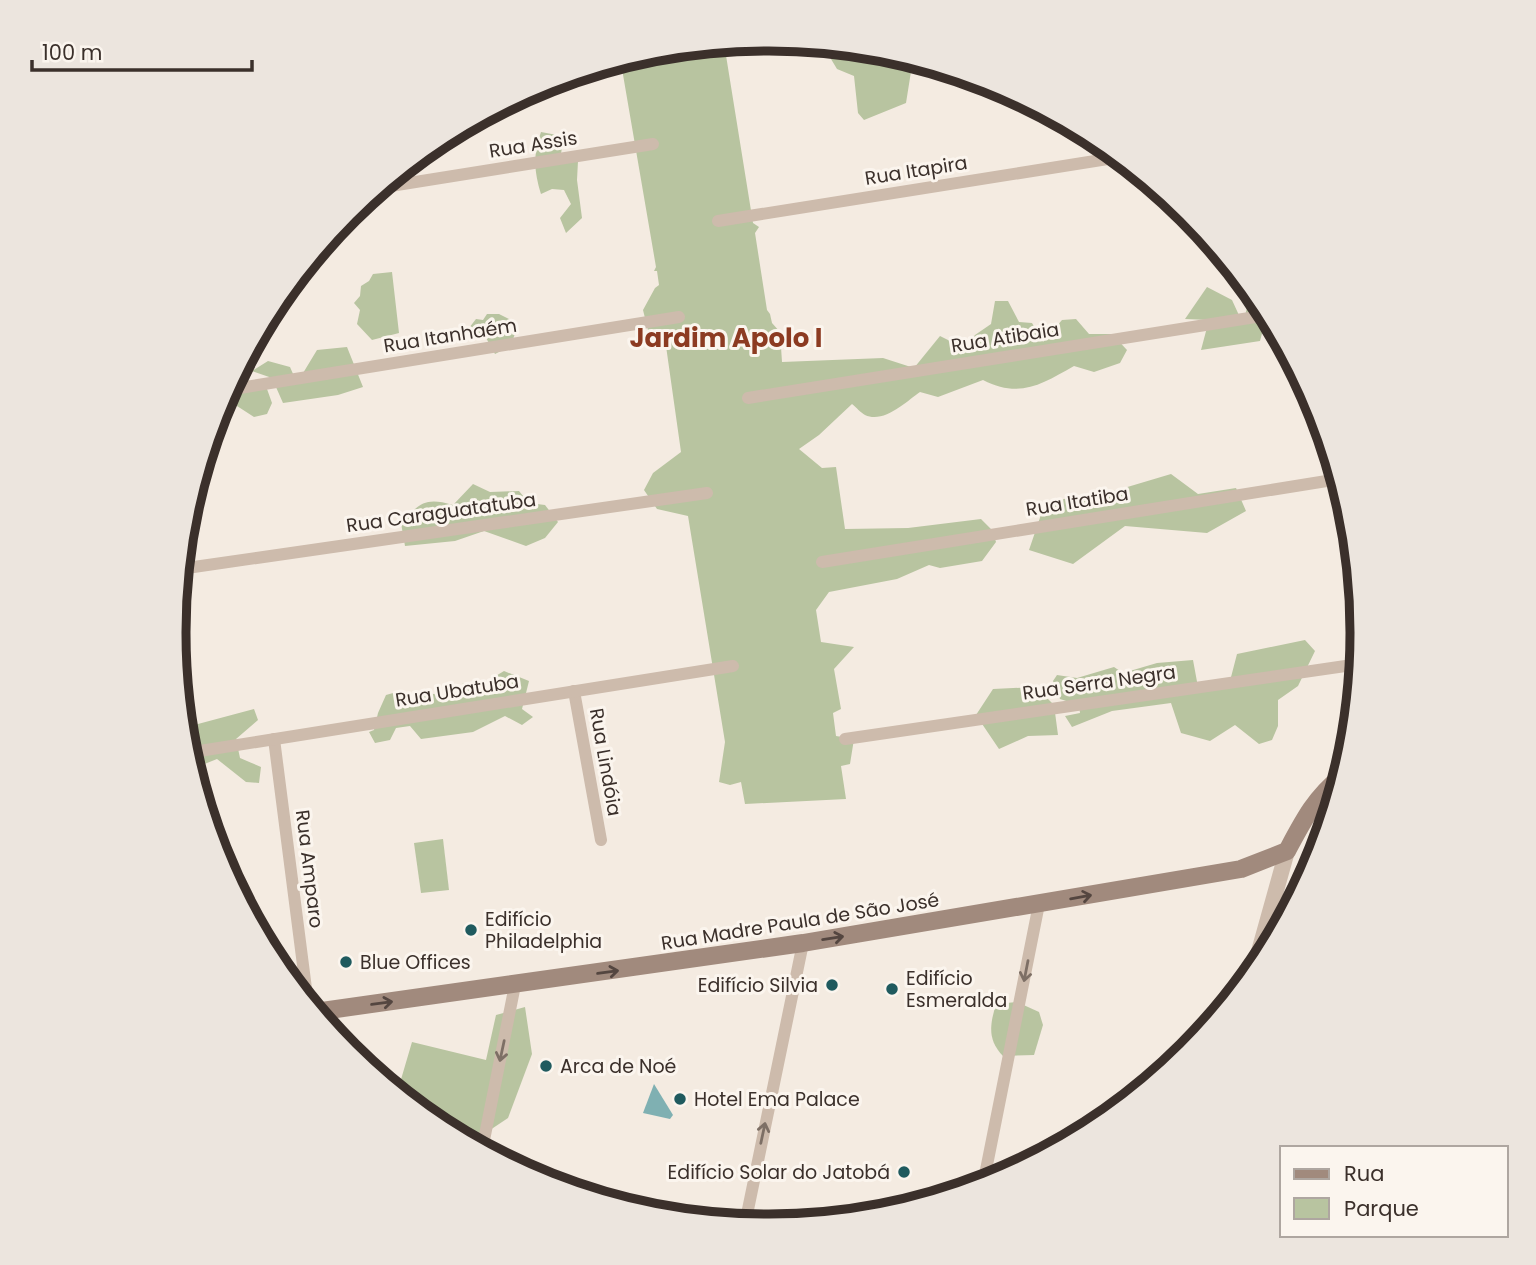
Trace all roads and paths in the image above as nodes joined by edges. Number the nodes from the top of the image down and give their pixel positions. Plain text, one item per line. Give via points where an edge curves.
1 (653, 144) dead end
2 (1106, 159) edge
3 (396, 185) edge
4 (718, 221) dead end
5 (679, 317) dead end
6 (1257, 317) edge
7 (240, 388) edge
8 (748, 398) dead end
9 (1330, 481) edge
10 (707, 494) dead end
11 (822, 562) dead end
12 (190, 568) edge
13 (1349, 665) edge
14 (733, 666) dead end
15 (574, 691) junction
16 (845, 738) dead end
17 (274, 739) junction
18 (198, 751) edge
19 (1329, 786) edge
20 (600, 840) dead end
21 (1287, 851) junction
22 (1039, 904) junction
23 (1263, 938) edge
24 (803, 943) junction
25 (516, 985) junction
26 (306, 987) edge
27 (326, 1010) edge
28 (484, 1140) edge
29 (986, 1172) edge
30 (747, 1213) edge

1 - 3 street, Rua Assis
2 - 4 street, Rua Itapira
5 - 7 street, Rua Itanhaém
6 - 8 street, Rua Atibaia
9 - 11 street, Rua Itatiba
10 - 12 street, Rua Caraguatatuba
13 - 16 street, Rua Serra Negra
14 - 15 street, Rua Ubatuba
15 - 17 street, Rua Ubatuba
15 - 20 street, Rua Lindóia
17 - 18 street, Rua Ubatuba
17 - 26 street, Rua Amparo
19 - 21 main road via 1302,821
22 -> 21 main road, Rua Madre Paula de São José via 1241,869
21 - 23 street
24 -> 22 main road, Rua Madre Paula de São José
22 -> 29 street
25 -> 24 main road, Rua Madre Paula de São José
30 -> 24 street
27 -> 25 main road, Rua Madre Paula de São José
25 -> 28 street

